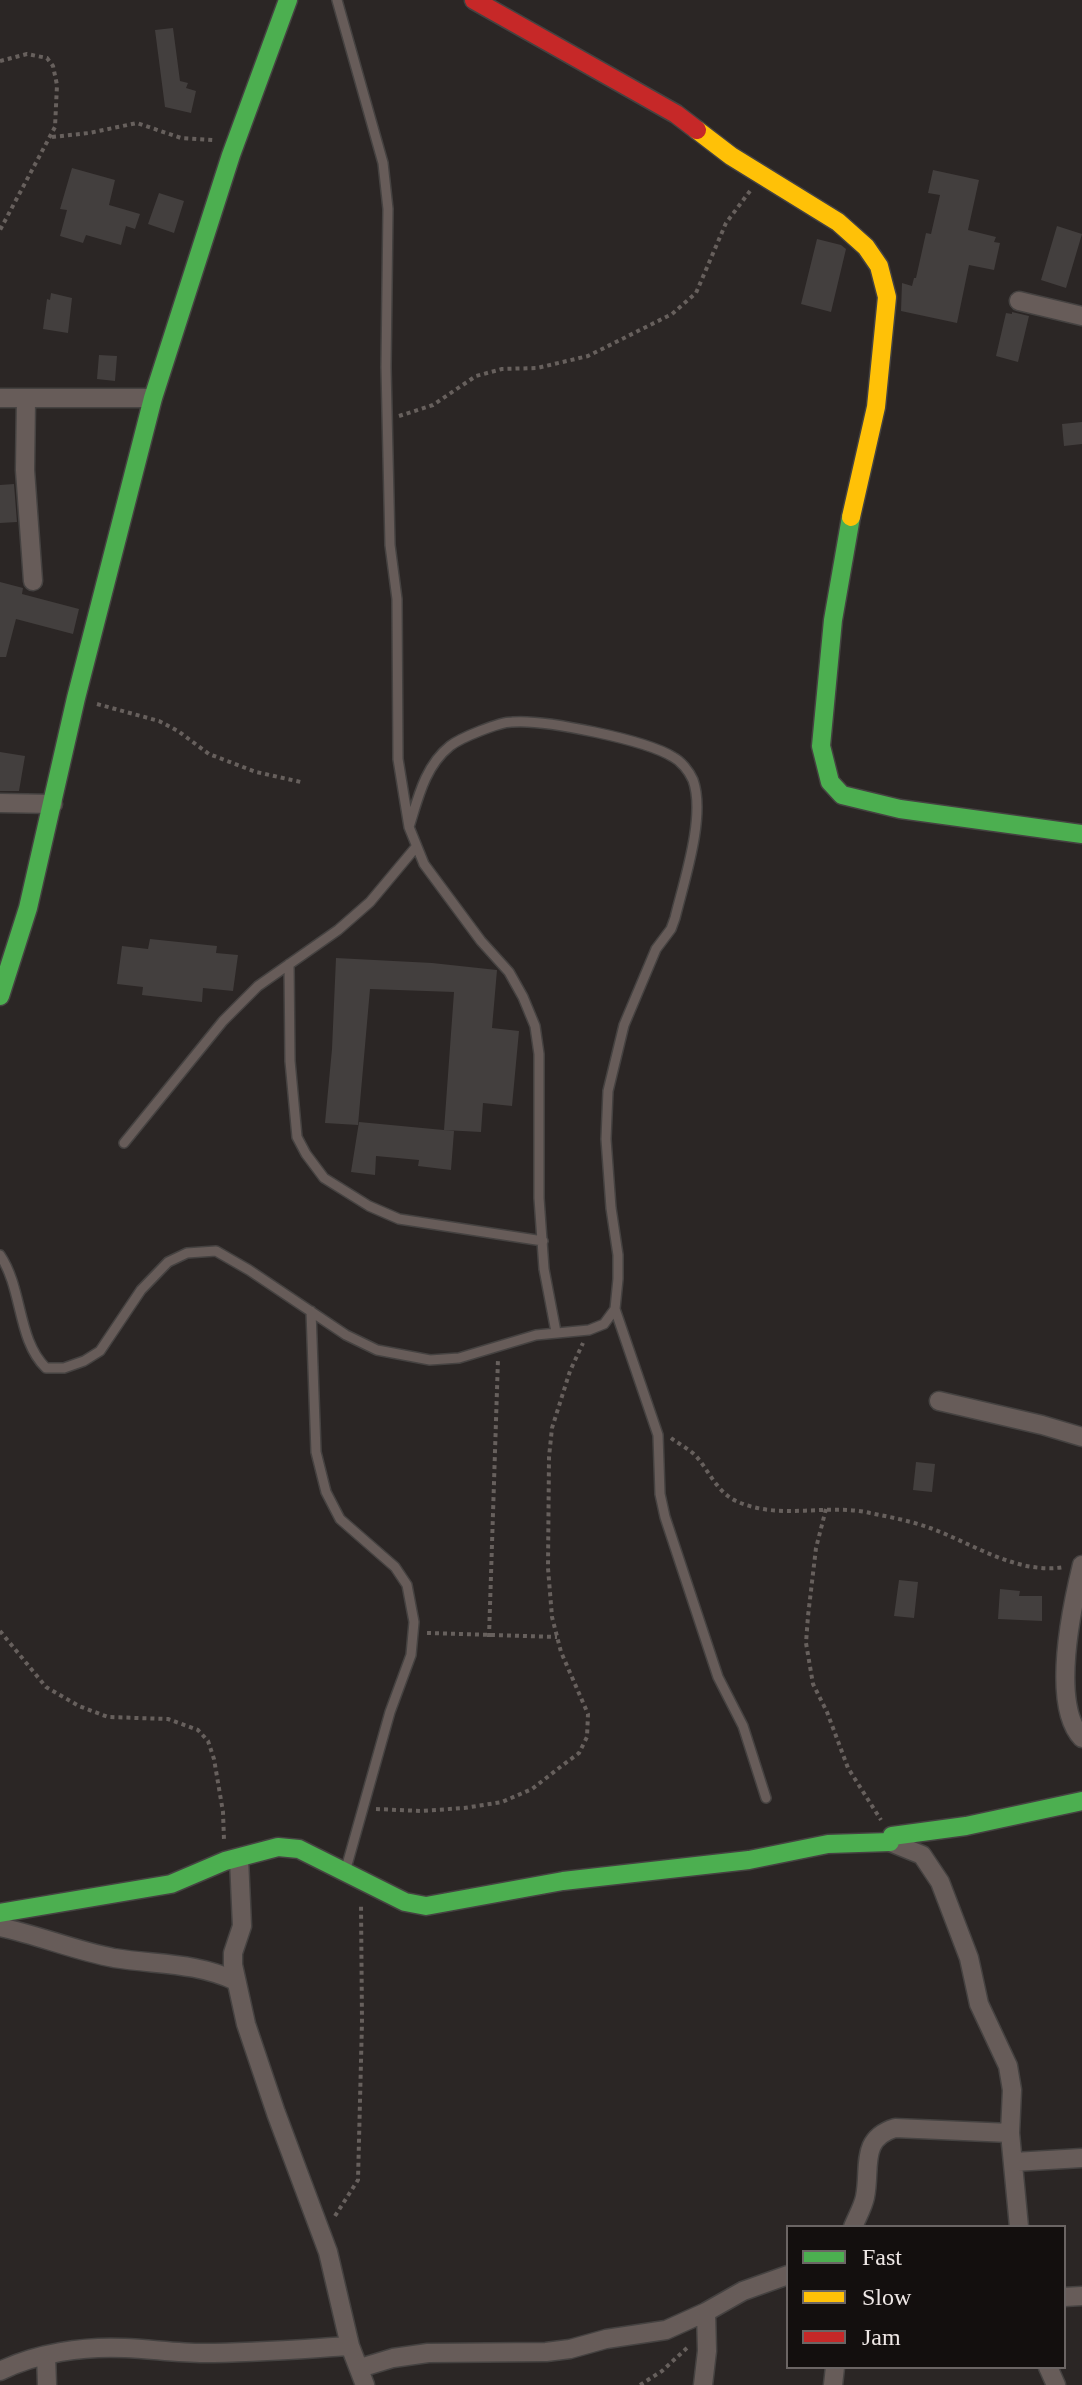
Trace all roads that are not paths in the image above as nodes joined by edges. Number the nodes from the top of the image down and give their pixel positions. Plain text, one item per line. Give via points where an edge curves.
1 (288, 0) edge
2 (337, 0) edge
3 (474, 0) edge
4 (1019, 301) dead end
5 (1082, 316) edge
6 (0, 398) edge
7 (153, 398) junction
8 (26, 400) junction
9 (33, 581) dead end
10 (0, 803) edge
11 (53, 804) junction
12 (409, 827) junction
13 (1082, 834) edge
14 (416, 847) junction
15 (9, 941) edge
16 (289, 964) junction
17 (0, 996) edge
18 (124, 1143) dead end
19 (543, 1241) junction
20 (0, 1255) edge
21 (615, 1309) junction
22 (311, 1311) junction
23 (556, 1332) junction
24 (939, 1401) dead end
25 (1082, 1438) edge
26 (1075, 1566) edge
27 (1082, 1738) edge
28 (766, 1798) dead end
29 (1082, 1801) edge
30 (891, 1839) junction
31 (232, 1860) junction
32 (353, 1876) junction
33 (0, 1913) edge
34 (0, 1927) edge
35 (236, 1981) junction
36 (1010, 2133) junction
37 (1082, 2158) edge
38 (1014, 2162) junction
39 (854, 2225) edge
40 (1019, 2225) edge
41 (786, 2276) edge
42 (706, 2319) junction
43 (350, 2346) junction
44 (46, 2355) junction
45 (0, 2371) edge
46 (363, 2376) edge
47 (47, 2385) edge
48 (703, 2385) edge

1 - 7 street
2 - 12 lane via 383,163 398,759
3 - 13 street via 676,114 838,222 879,266 887,297 876,407 843,555 821,746 830,782 842,795 900,809
4 - 5 street
6 - 8 street
7 - 8 street
7 - 11 street
8 - 9 street
10 - 11 street
11 - 15 street via 28,908
12 - 14 lane
12 - 21 lane via 424,779 448,747 510,721 633,742 673,757 692,778 695,834 675,918 624,1025 608,1091 606,1139 618,1255
14 - 16 lane via 370,902
14 - 19 lane via 509,972 535,1026
15 - 17 street
16 - 18 lane via 223,1021
16 - 19 lane via 297,1137 324,1178 399,1219
19 - 23 lane
20 - 22 lane via 37,1359 46,1368 64,1368 100,1351 141,1290 168,1262 187,1253 216,1251
21 - 23 lane via 604,1324 589,1330
21 - 28 lane via 658,1435 665,1517 718,1677 743,1726
22 - 23 lane via 377,1350 430,1360 459,1358
22 - 32 lane via 316,1452 326,1492 340,1519 395,1567 407,1585 414,1622 411,1655 364,1808
24 - 25 street
26 - 27 street via 1065,1659 1071,1722
29 - 30 street
30 - 32 street via 563,1881 426,1906 405,1902
30 - 36 street via 922,1855 949,1904 979,2004 1008,2066
31 - 32 street via 278,1847 299,1849
31 - 33 street via 171,1884
31 - 35 street via 243,1904 233,1953
34 - 35 street via 96,1954 204,1968
35 - 43 street via 261,2070 322,2234
36 - 38 street
36 - 39 street via 884,2131 870,2149 865,2199
37 - 38 street
38 - 40 street
41 - 42 street via 743,2291
42 - 46 street via 570,2349 393,2358
42 - 48 street
43 - 44 street via 239,2353 124,2347
43 - 46 street
44 - 45 street
44 - 47 street

